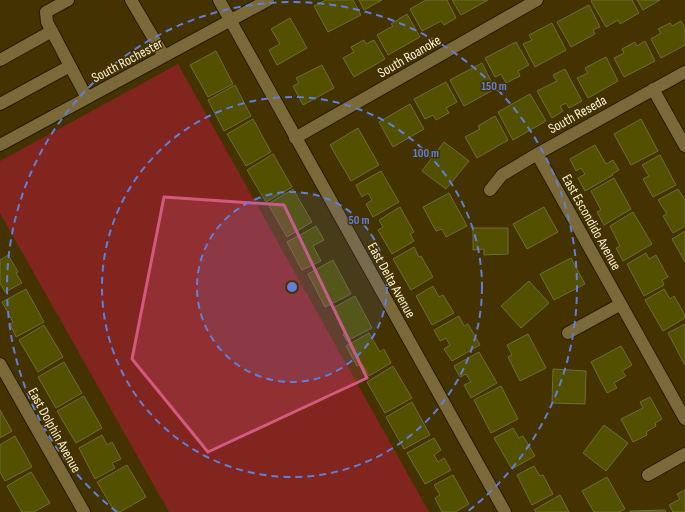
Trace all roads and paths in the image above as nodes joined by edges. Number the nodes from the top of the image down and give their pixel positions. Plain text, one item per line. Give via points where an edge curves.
1 (68, 0) edge
2 (132, 0) edge
3 (219, 0) edge
4 (268, 0) edge
5 (537, 0) edge
6 (230, 21) junction
7 (52, 31) junction
8 (164, 56) junction
9 (0, 60) edge
10 (70, 66) junction
11 (685, 72) edge
12 (653, 89) junction
13 (87, 98) junction
14 (0, 104) edge
15 (295, 138) junction
16 (0, 145) edge
17 (685, 146) edge
18 (537, 154) junction
19 (490, 190) dead end
20 (621, 304) junction
21 (568, 332) dead end
22 (0, 364) edge
23 (685, 419) edge
24 (685, 454) edge
25 (648, 475) dead end
26 (84, 512) edge
27 (505, 512) edge

1 - 7 street via 46,12 47,22
2 - 8 street
3 - 6 street, East Delta Avenue
4 - 6 street, South Rochester
5 - 15 street, South Roanoke
6 - 8 street, South Rochester
6 - 15 street, East Delta Avenue
7 - 9 street
7 - 10 street
8 - 13 street, South Rochester
10 - 13 street
10 - 14 street
11 - 12 street, South Reseda
12 - 17 street
12 - 18 street, South Reseda
13 - 16 street, South Rochester
15 - 27 street, East Delta Avenue
18 - 19 street, South Reseda via 502,175
18 - 20 street, East Escondido Avenue
20 - 21 street
20 - 23 street, East Escondido Avenue
22 - 26 street, East Dolphin Avenue
24 - 25 street

